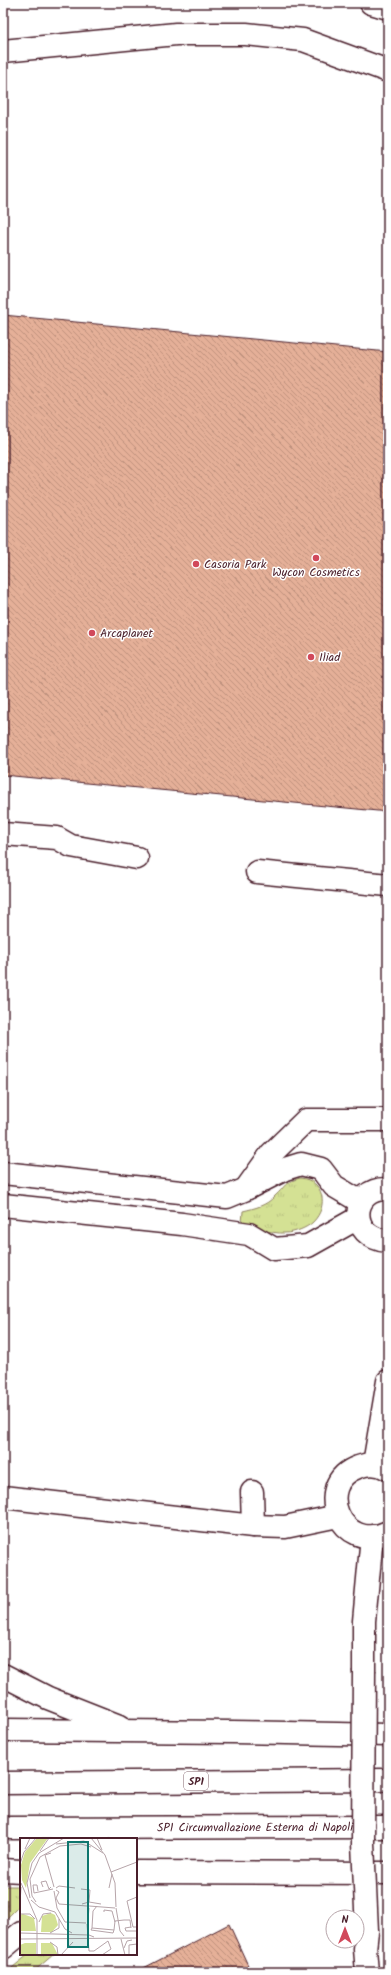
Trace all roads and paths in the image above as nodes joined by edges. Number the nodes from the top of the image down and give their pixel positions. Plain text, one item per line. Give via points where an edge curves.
1 (371, 3) edge
2 (388, 8) edge
3 (3, 51) edge
4 (388, 71) edge
5 (3, 834) edge
6 (137, 858) dead end
7 (258, 872) dead end
8 (388, 885) edge
9 (388, 1120) edge
10 (3, 1173) edge
11 (388, 1189) edge
12 (244, 1190) junction
13 (3, 1205) edge
14 (360, 1210) junction
15 (388, 1241) edge
16 (388, 1381) edge
17 (381, 1466) edge
18 (252, 1492) dead end
19 (13, 1498) edge
20 (338, 1516) junction
21 (253, 1526) junction
22 (380, 1534) edge
23 (3, 1675) edge
24 (3, 1730) edge
25 (130, 1731) junction
26 (388, 1735) edge
27 (388, 1780) edge
28 (3, 1783) edge
29 (388, 1827) edge
30 (3, 1828) edge
31 (3, 1870) edge
32 (20, 1871) edge
33 (137, 1872) edge
34 (388, 1872) edge
35 (20, 1934) edge
36 (3, 1948) edge
37 (367, 1972) edge

1 - 2 main road
3 - 4 main road via 176,34 246,34 303,40
5 - 6 main road via 57,838 71,846
7 - 8 main road
9 - 12 main road via 306,1120 271,1154
10 - 12 main road via 227,1197
11 - 14 main road via 373,1191 367,1195
12 - 14 main road via 285,1169 301,1164 321,1169 334,1186
13 - 14 main road via 182,1224 249,1234 274,1249 308,1246
14 - 15 main road via 366,1233 372,1238
16 - 17 main road
17 - 20 main road via 363,1465 352,1469 344,1476 335,1495
18 - 21 main road
19 - 21 main road
20 - 21 main road via 285,1527
20 - 22 main road via 352,1532 362,1535
22 - 37 main road, bridge via 364,1621 363,1843
23 - 25 main road via 48,1698
24 - 25 main road
25 - 26 main road
27 - 28 main road, SP1
29 - 30 main road, SP1 Circumvallazione Esterna di Napoli
31 - 32 main road
33 - 34 main road
35 - 36 main road

